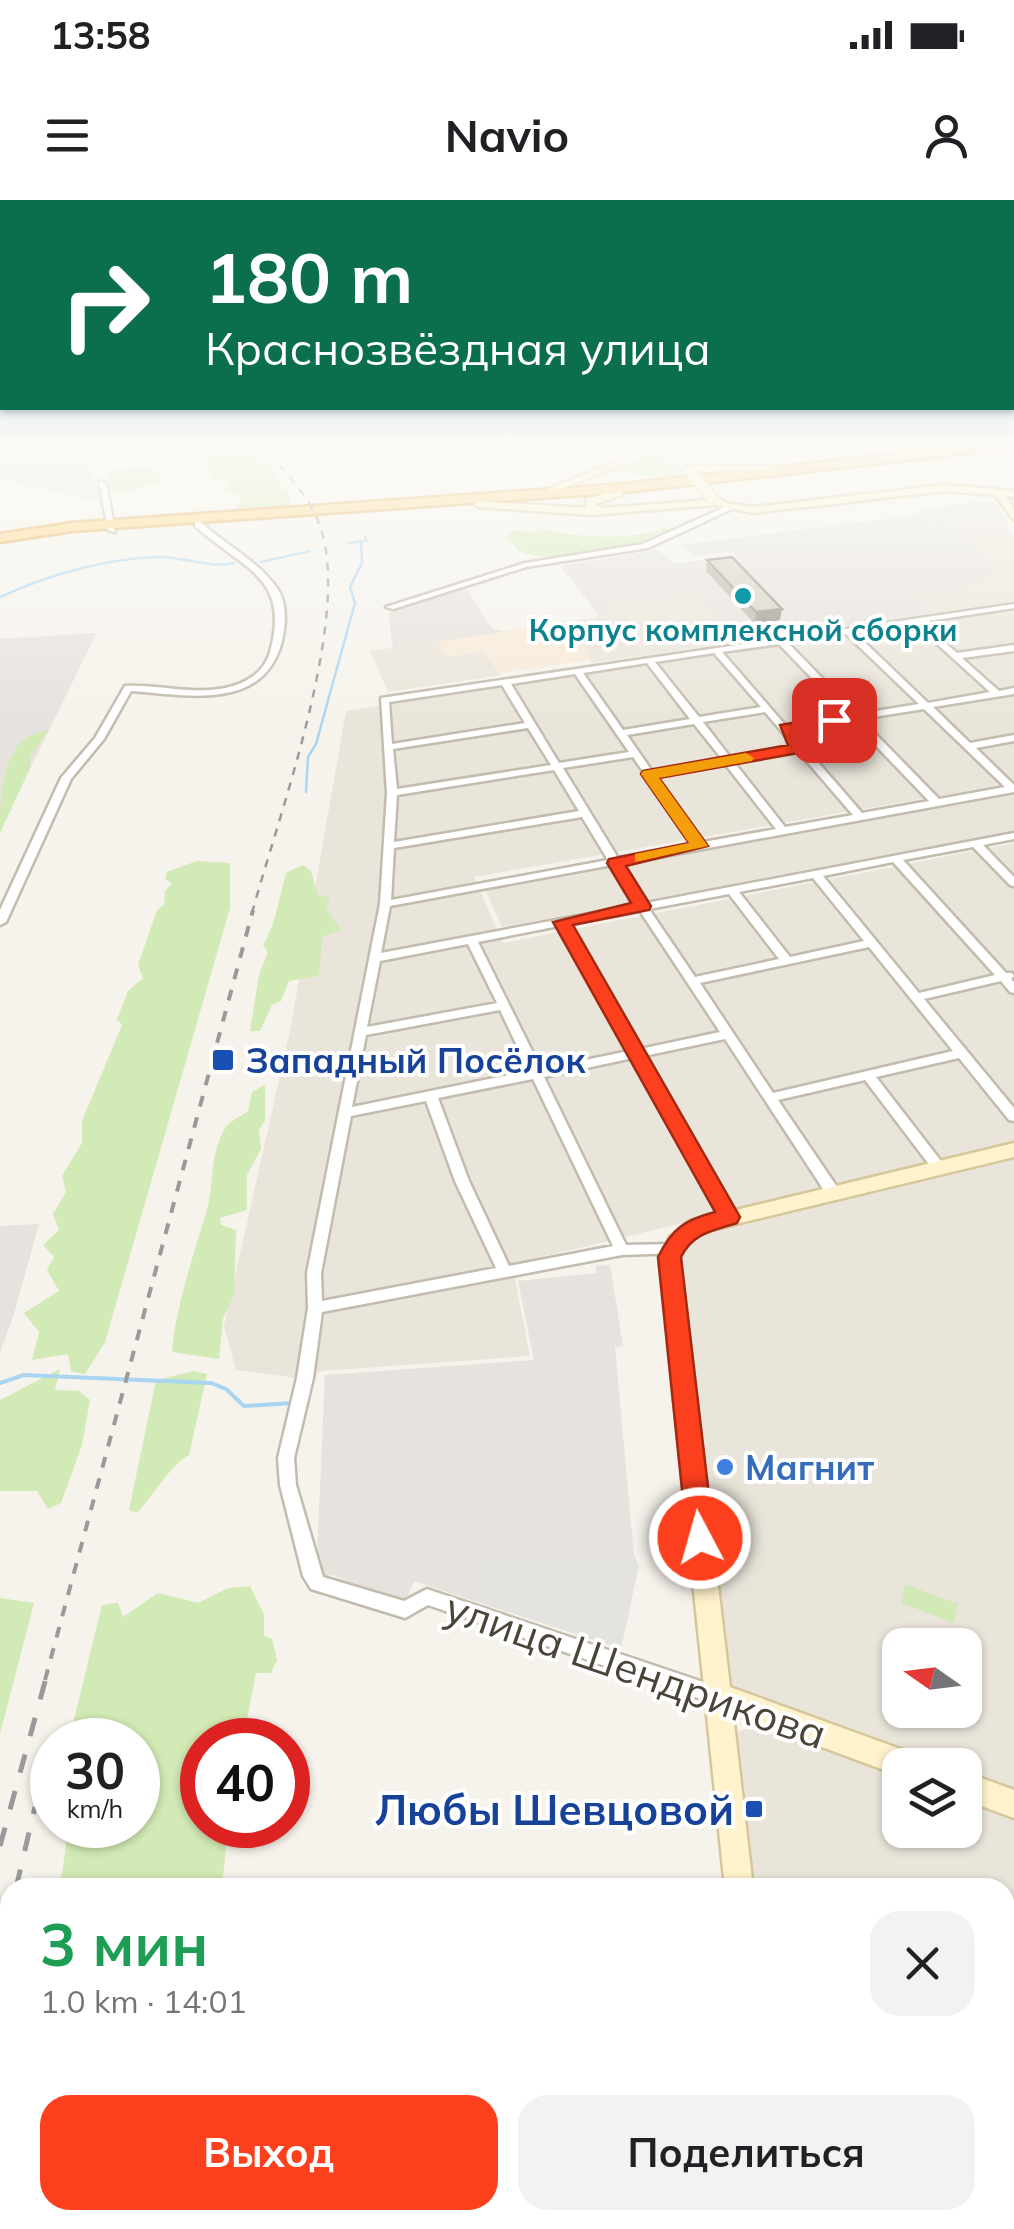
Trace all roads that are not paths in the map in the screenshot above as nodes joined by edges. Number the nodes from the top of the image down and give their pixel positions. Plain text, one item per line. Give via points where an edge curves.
1 (40, 536) edge
2 (211, 536) edge
3 (668, 536) edge
4 (0, 540) edge
5 (1014, 606) edge
6 (390, 607) dead end
7 (915, 620) junction
8 (846, 630) junction
9 (780, 640) junction
10 (1014, 648) edge
11 (716, 650) junction
12 (955, 656) junction
13 (650, 661) junction
14 (577, 671) junction
15 (505, 682) junction
16 (1014, 690) edge
17 (996, 694) junction
18 (926, 705) junction
19 (768, 709) junction
20 (858, 718) junction
21 (696, 722) junction
22 (528, 725) junction
23 (785, 729) junction
24 (620, 733) junction
25 (1014, 738) edge
26 (970, 746) junction
27 (389, 747) junction
28 (798, 748) junction
29 (635, 754) junction
30 (726, 761) junction
31 (556, 766) junction
32 (649, 774) junction
33 (1013, 789) edge
34 (392, 793) junction
35 (938, 803) junction
36 (585, 813) junction
37 (860, 817) junction
38 (782, 830) junction
39 (1014, 836) edge
40 (974, 844) junction
41 (388, 846) junction
42 (700, 846) junction
43 (895, 858) junction
44 (615, 863) junction
45 (815, 873) junction
46 (1014, 883) edge
47 (731, 889) junction
48 (386, 904) junction
49 (642, 906) junction
50 (0, 922) edge
51 (562, 922) junction
52 (472, 940) junction
53 (871, 942) junction
54 (375, 958) junction
55 (786, 960) junction
56 (1009, 976) edge
57 (694, 981) junction
58 (1014, 989) edge
59 (916, 998) junction
60 (504, 1006) junction
61 (360, 1032) junction
62 (727, 1035) junction
63 (637, 1054) junction
64 (960, 1054) junction
65 (868, 1075) junction
66 (538, 1076) junction
67 (431, 1097) junction
68 (769, 1098) junction
69 (344, 1113) junction
70 (1014, 1117) edge
71 (1014, 1150) edge
72 (939, 1168) junction
73 (834, 1194) junction
74 (729, 1217) junction
75 (676, 1243) junction
76 (622, 1250) junction
77 (505, 1272) junction
78 (314, 1308) junction
79 (718, 1696) junction
80 (882, 1756) edge
81 (982, 1792) edge
82 (1014, 1804) edge
83 (737, 1878) edge

1 - 4 highway
2 - 50 street via 274,590 280,624 273,660 250,683 219,694 128,688 60,789
3 - 6 street via 645,546 525,565
5 - 7 street
7 - 8 street
7 - 12 street
8 - 9 street
8 - 18 street
9 - 11 street
9 - 20 street
10 - 12 street
11 - 13 street
11 - 19 street
12 - 17 street
13 - 14 street
13 - 21 street
14 - 15 street
14 - 24 street
15 - 22 street
15 - 27 street via 384,700
16 - 17 street
17 - 18 street
18 - 20 street
18 - 26 street
19 - 21 street
19 - 23 street
20 - 23 street
20 - 35 street
21 - 24 street
21 - 30 street
22 - 27 street
22 - 31 street
23 - 28 street
24 - 29 street
25 - 26 street
26 - 33 street
27 - 34 street
28 - 30 street
28 - 37 street
29 - 31 street
29 - 32 street
30 - 32 street
30 - 38 street
31 - 34 street
31 - 36 street
32 - 42 street
33 - 35 street
34 - 41 street
35 - 37 street
36 - 41 street
36 - 44 street
37 - 38 street
38 - 42 street
39 - 40 street
40 - 43 street
40 - 46 street
41 - 48 street
42 - 44 street
43 - 45 street
43 - 56 street
44 - 48 street
44 - 49 street
45 - 47 street
45 - 53 street
47 - 49 street
47 - 55 street
48 - 54 street
49 - 51 street
49 - 57 street
51 - 52 street
51 - 63 street
52 - 54 street
52 - 60 street
53 - 55 street
53 - 59 street
54 - 61 street
55 - 57 street
56 - 58 street
56 - 59 street
57 - 62 street
59 - 64 street
60 - 61 street
60 - 66 street
61 - 69 street
62 - 63 street
62 - 68 street
63 - 66 street
63 - 74 street
64 - 65 street
64 - 70 street
65 - 68 street
65 - 72 street
66 - 67 street
66 - 76 street
67 - 69 street
67 - 77 street
68 - 73 street
69 - 78 street via 314,1273
71 - 72 street
72 - 73 street
73 - 74 street
74 - 75 street via 697,1226
75 - 76 street
75 - 79 street via 671,1277
76 - 77 street
77 - 78 street
78 - 79 street, улица Шендрикова via 286,1458 317,1582 405,1610 428,1597
79 - 80 street, улица Шендрикова
79 - 83 street
81 - 82 street

